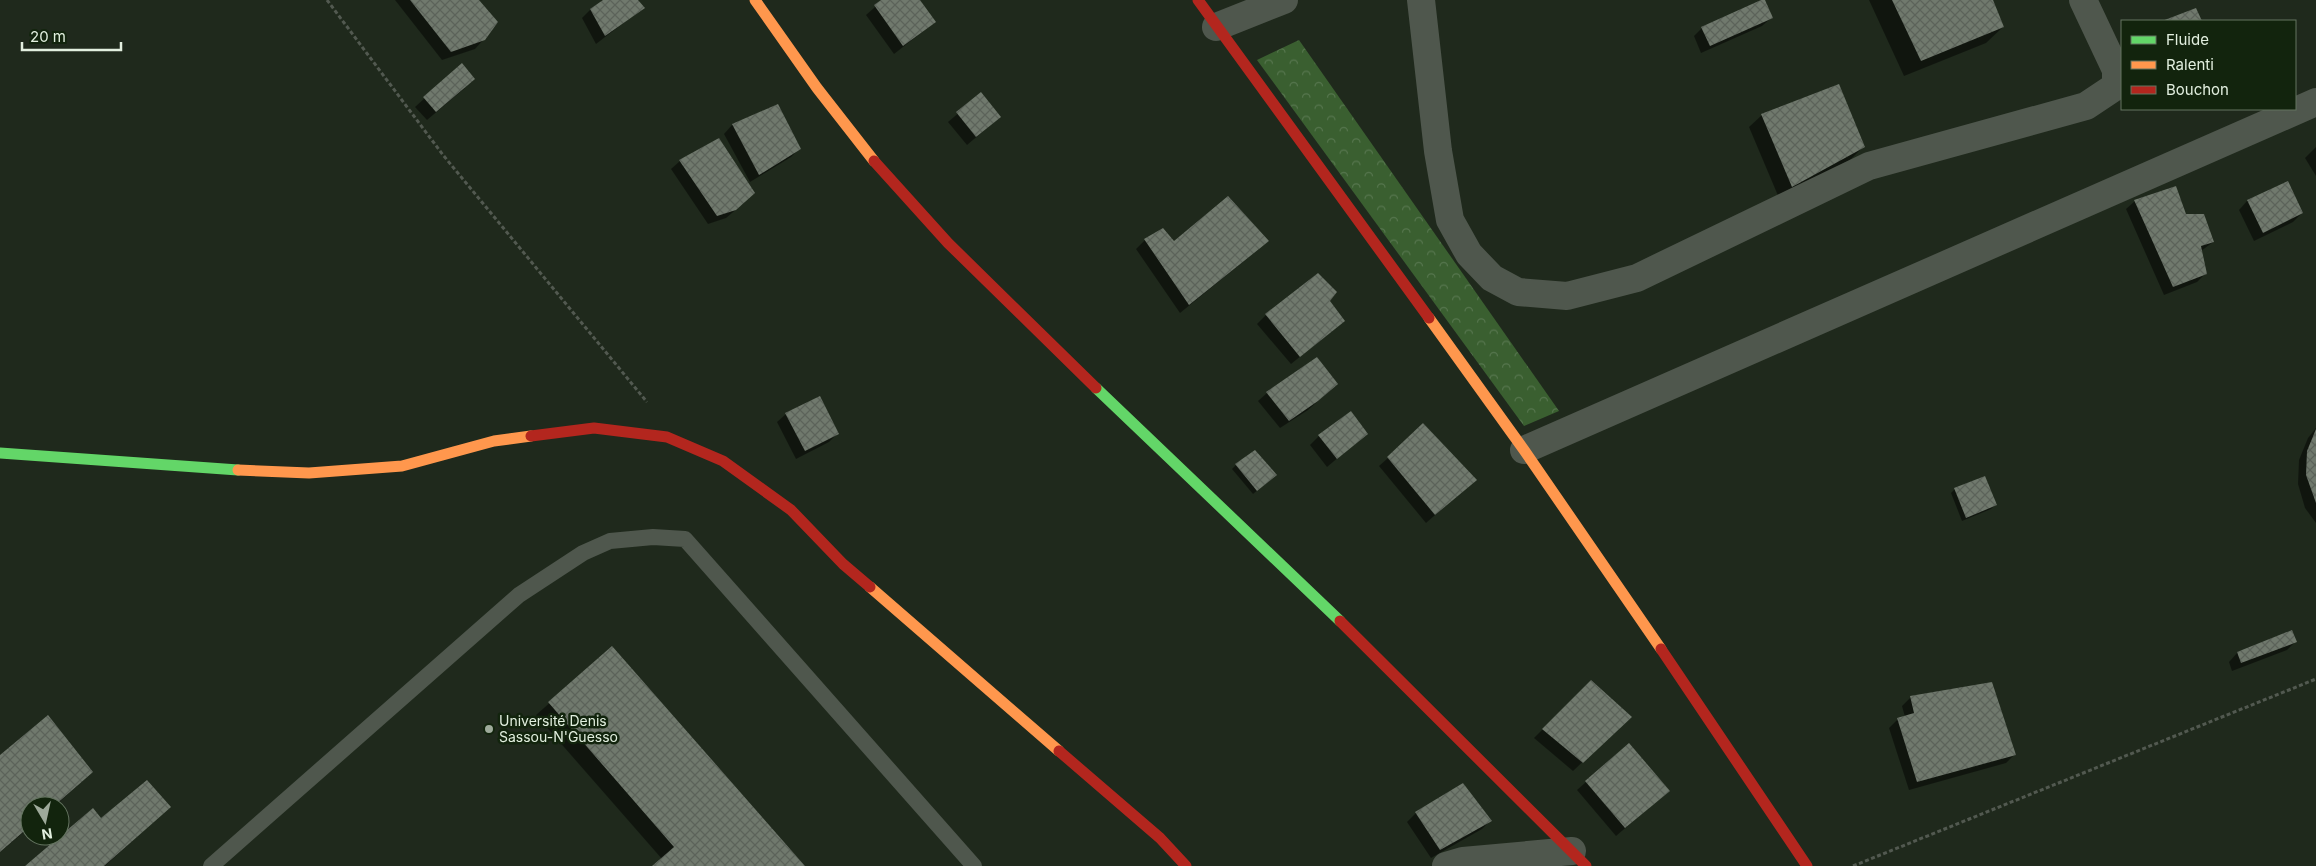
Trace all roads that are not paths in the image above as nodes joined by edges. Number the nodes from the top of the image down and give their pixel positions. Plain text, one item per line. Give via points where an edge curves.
1 (755, 0) edge
2 (1198, 0) edge
3 (1284, 0) edge
4 (1421, 0) edge
5 (2083, 0) edge
6 (1216, 27) junction
7 (2316, 102) edge
8 (1524, 450) junction
9 (0, 454) edge
10 (1579, 859) edge
11 (211, 866) edge
12 (974, 866) edge
13 (1186, 866) edge
14 (1446, 866) edge
15 (1807, 866) edge

1 - 10 street via 885,175 948,243 1158,449 1310,591
2 - 6 street
3 - 6 street
4 - 5 street via 1438,151 1450,220 1469,254 1492,278 1518,292 1567,296 1637,278 1868,166 2086,106 2116,86 2116,70
6 - 8 street
7 - 8 street
8 - 15 street
9 - 13 street via 309,473 402,466 494,441 594,428 667,437 723,461 791,510 843,564 1160,838
10 - 14 street via 1462,861
11 - 12 lane via 520,595 583,553 610,540 653,537 685,539

